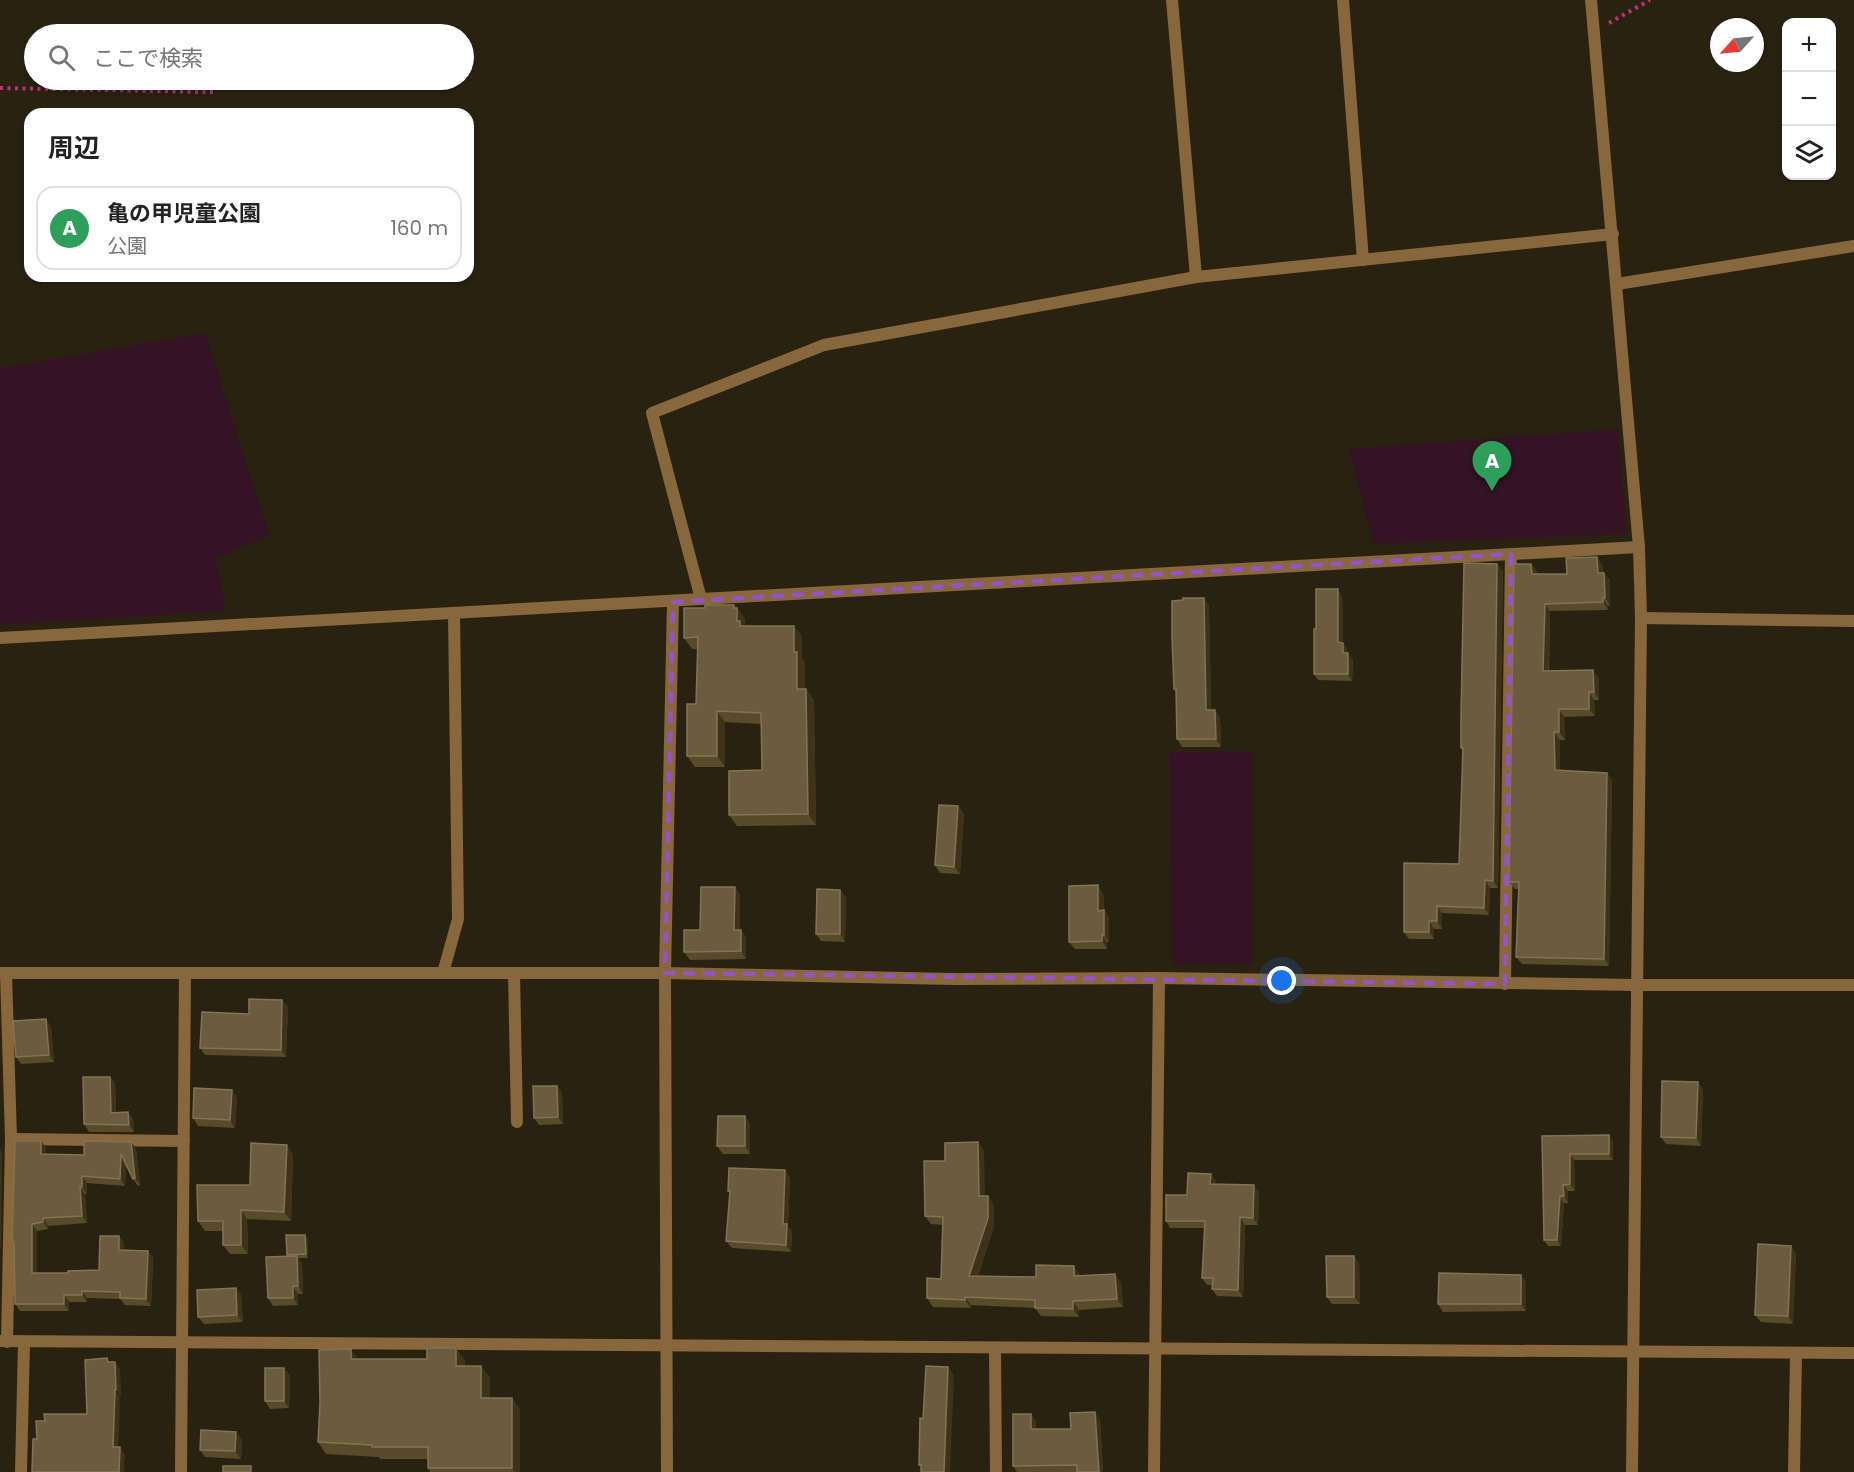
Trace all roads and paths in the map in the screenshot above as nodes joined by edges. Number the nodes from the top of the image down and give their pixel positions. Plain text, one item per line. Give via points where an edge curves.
1 (1172, 0) edge
2 (1343, 0) edge
3 (1591, 0) edge
4 (1650, 0) edge
5 (1594, 32) junction
6 (0, 88) edge
7 (24, 88) edge
8 (108, 90) edge
9 (215, 92) dead end
10 (1613, 234) junction
11 (1854, 246) edge
12 (1363, 260) junction
13 (1196, 277) junction
14 (1617, 284) junction
15 (1639, 547) junction
16 (1511, 554) junction
17 (701, 599) junction
18 (673, 602) junction
19 (454, 614) junction
20 (1641, 618) junction
21 (1854, 621) edge
22 (0, 638) edge
23 (3, 973) edge
24 (514, 973) junction
25 (665, 973) junction
26 (185, 974) junction
27 (443, 974) junction
28 (1159, 978) junction
29 (1505, 984) junction
30 (1638, 985) junction
31 (1854, 985) edge
32 (517, 1122) dead end
33 (11, 1140) junction
34 (184, 1141) junction
35 (4, 1341) edge
36 (24, 1342) junction
37 (182, 1342) junction
38 (666, 1345) junction
39 (995, 1348) junction
40 (1155, 1350) junction
41 (1634, 1353) junction
42 (1796, 1353) junction
43 (1854, 1353) edge
44 (21, 1472) edge
45 (181, 1472) edge
46 (667, 1472) edge
47 (996, 1472) edge
48 (1154, 1472) edge
49 (1632, 1472) edge
50 (1794, 1472) edge

1 - 13 street
2 - 12 street
3 - 5 street
4 - 5 path
5 - 10 street
6 - 7 path
8 - 9 path
10 - 12 street
10 - 14 street
11 - 14 street
12 - 13 street
13 - 17 street via 824,345 652,414
14 - 15 street
15 - 16 street
15 - 20 street
16 - 17 street
16 - 29 street
17 - 18 street
18 - 19 street
18 - 25 street
19 - 22 street
19 - 27 street via 458,919
20 - 21 street
20 - 30 street
23 - 26 street
23 - 33 street
24 - 25 street
24 - 27 street
24 - 32 street
25 - 28 street via 954,979
25 - 38 street
26 - 27 street
26 - 34 street
28 - 29 street
28 - 40 street
29 - 30 street
30 - 31 street
30 - 41 street
33 - 34 street
33 - 35 street
34 - 37 street
35 - 36 street
36 - 37 street
36 - 44 street
37 - 38 street
37 - 45 street
38 - 39 street
38 - 46 street
39 - 40 street
39 - 47 street
40 - 41 street
40 - 48 street
41 - 42 street
41 - 49 street
42 - 43 street
42 - 50 street

